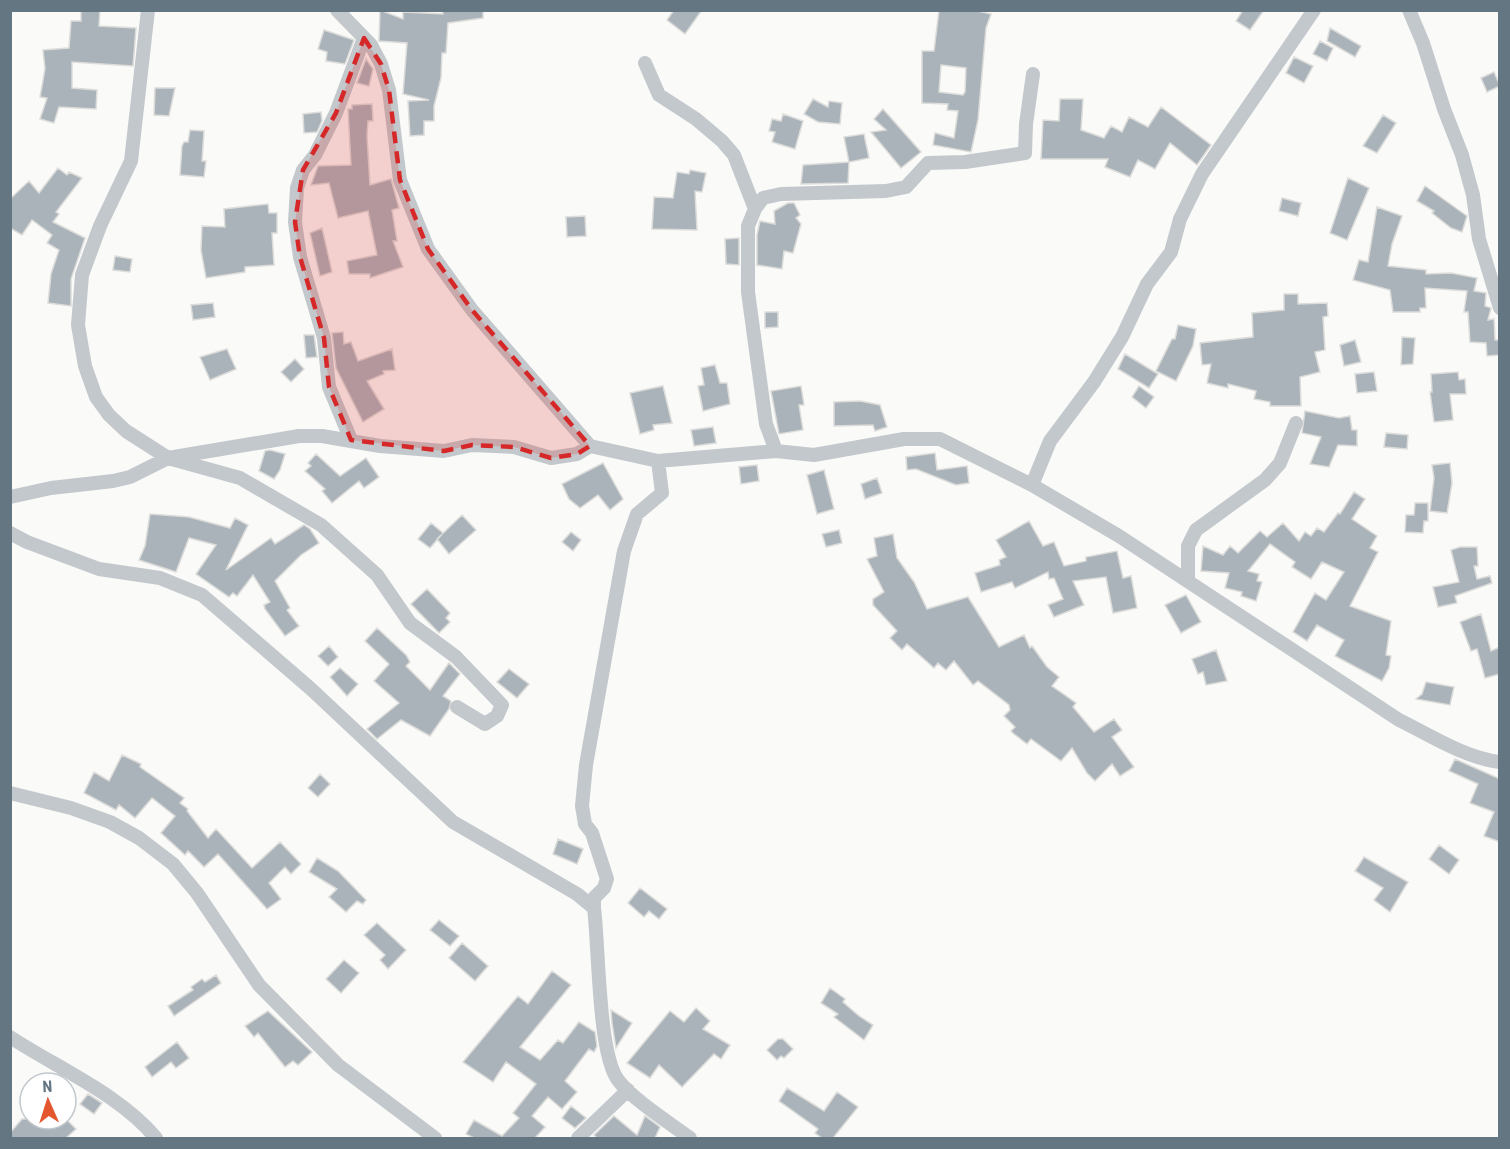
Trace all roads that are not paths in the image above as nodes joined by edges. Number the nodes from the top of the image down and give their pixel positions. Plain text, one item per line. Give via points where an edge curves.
1 (148, 10) edge
2 (338, 10) edge
3 (1314, 10) edge
4 (1409, 10) edge
5 (364, 38) junction
6 (645, 63) dead end
7 (1033, 74) dead end
8 (755, 209) junction
9 (1500, 308) edge
10 (1296, 423) dead end
11 (351, 440) junction
12 (590, 446) junction
13 (776, 451) junction
14 (168, 458) junction
15 (657, 461) junction
16 (1032, 485) junction
17 (10, 497) edge
18 (10, 533) edge
19 (1188, 580) junction
20 (457, 706) dead end
21 (1500, 762) edge
22 (10, 793) edge
23 (594, 908) junction
24 (10, 1037) edge
25 (628, 1090) junction
26 (156, 1138) edge
27 (435, 1138) edge
28 (578, 1138) edge
29 (689, 1138) edge

1 - 14 street via 131,161 81,275 78,325 85,366 96,397 126,431
2 - 5 street
3 - 16 street via 1202,174 1180,219 1171,252 1147,284 1122,337 1094,382 1050,441
4 - 9 street via 1462,155 1479,239
5 - 11 street via 336,113 297,188 300,257 324,338 329,387
5 - 12 street via 381,63 400,180 428,249 472,310
6 - 8 street via 659,95 696,119 734,155
7 - 8 street via 1025,153 928,163 906,187 781,194 763,198
8 - 13 street via 748,225 748,292 766,424
10 - 19 street via 1280,463 1265,480 1196,530 1188,546
11 - 12 street via 444,451 472,446 514,447 551,458 577,454
11 - 14 street via 299,436
12 - 15 street
13 - 15 street
13 - 16 street via 814,455 904,439 940,439
14 - 17 street via 130,477
14 - 20 street via 240,478 321,525 377,575 410,624 456,657 502,705 497,716 485,724
15 - 23 street via 662,493 637,514 622,562 586,765 582,806 585,824 592,833 607,879 594,898
16 - 19 street
18 - 23 street via 99,569 160,578 202,595 326,703 453,822 577,894
19 - 21 street via 1399,720 1488,761
22 - 27 street via 110,822 173,864 259,985 338,1065
23 - 25 street via 603,1029 613,1072
24 - 26 street via 88,1084
25 - 28 street
25 - 29 street

